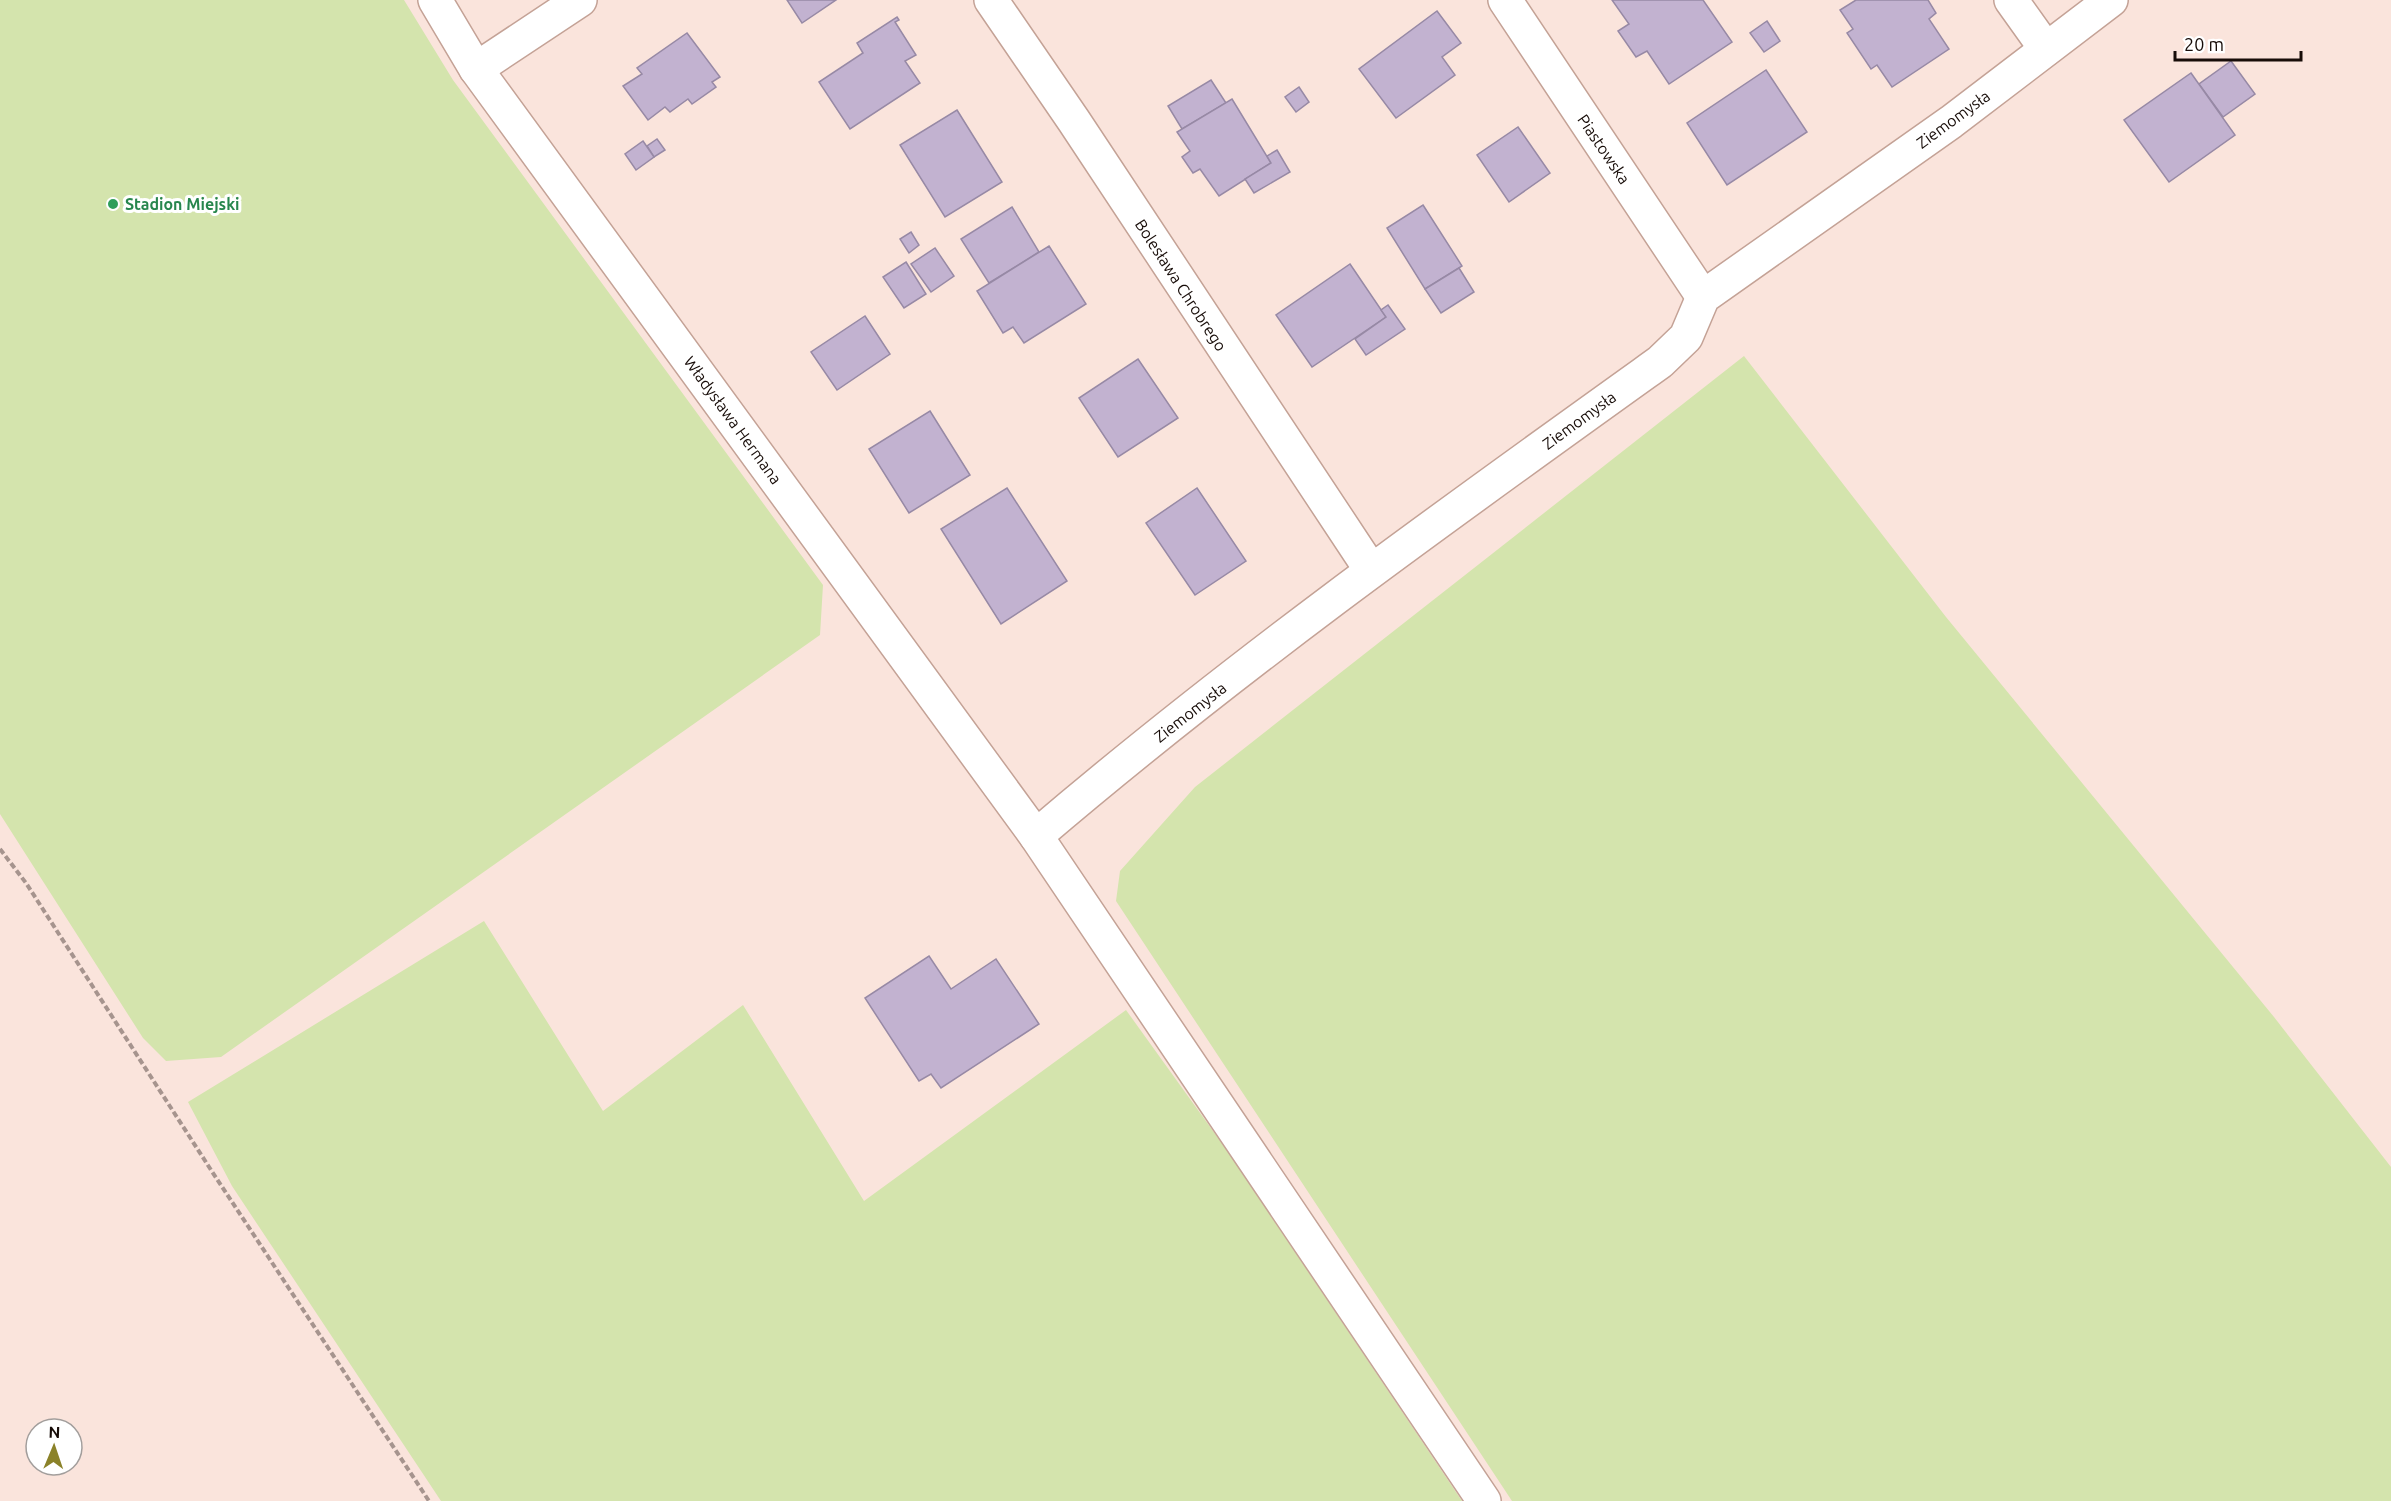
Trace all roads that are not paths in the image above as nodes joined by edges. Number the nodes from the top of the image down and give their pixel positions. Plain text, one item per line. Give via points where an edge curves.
1 (435, 0) edge
2 (580, 0) edge
3 (991, 0) edge
4 (1505, 0) edge
5 (2011, 0) edge
6 (2111, 0) edge
7 (2046, 49) junction
8 (477, 69) junction
9 (1703, 297) junction
10 (1371, 570) junction
11 (1036, 836) junction
12 (1484, 1501) edge

1 - 8 street, Władysława Hermana
2 - 8 street
3 - 10 street, Bolesława Chrobrego
4 - 9 street, Piastowska
5 - 7 street
6 - 7 street, Ziemomysła
7 - 9 street, Ziemomysła via 1951,122
8 - 11 street, Władysława Hermana
9 - 10 street, Ziemomysła via 1686,337 1660,362
10 - 11 street, Ziemomysła
11 - 12 street, Władysława Hermana

